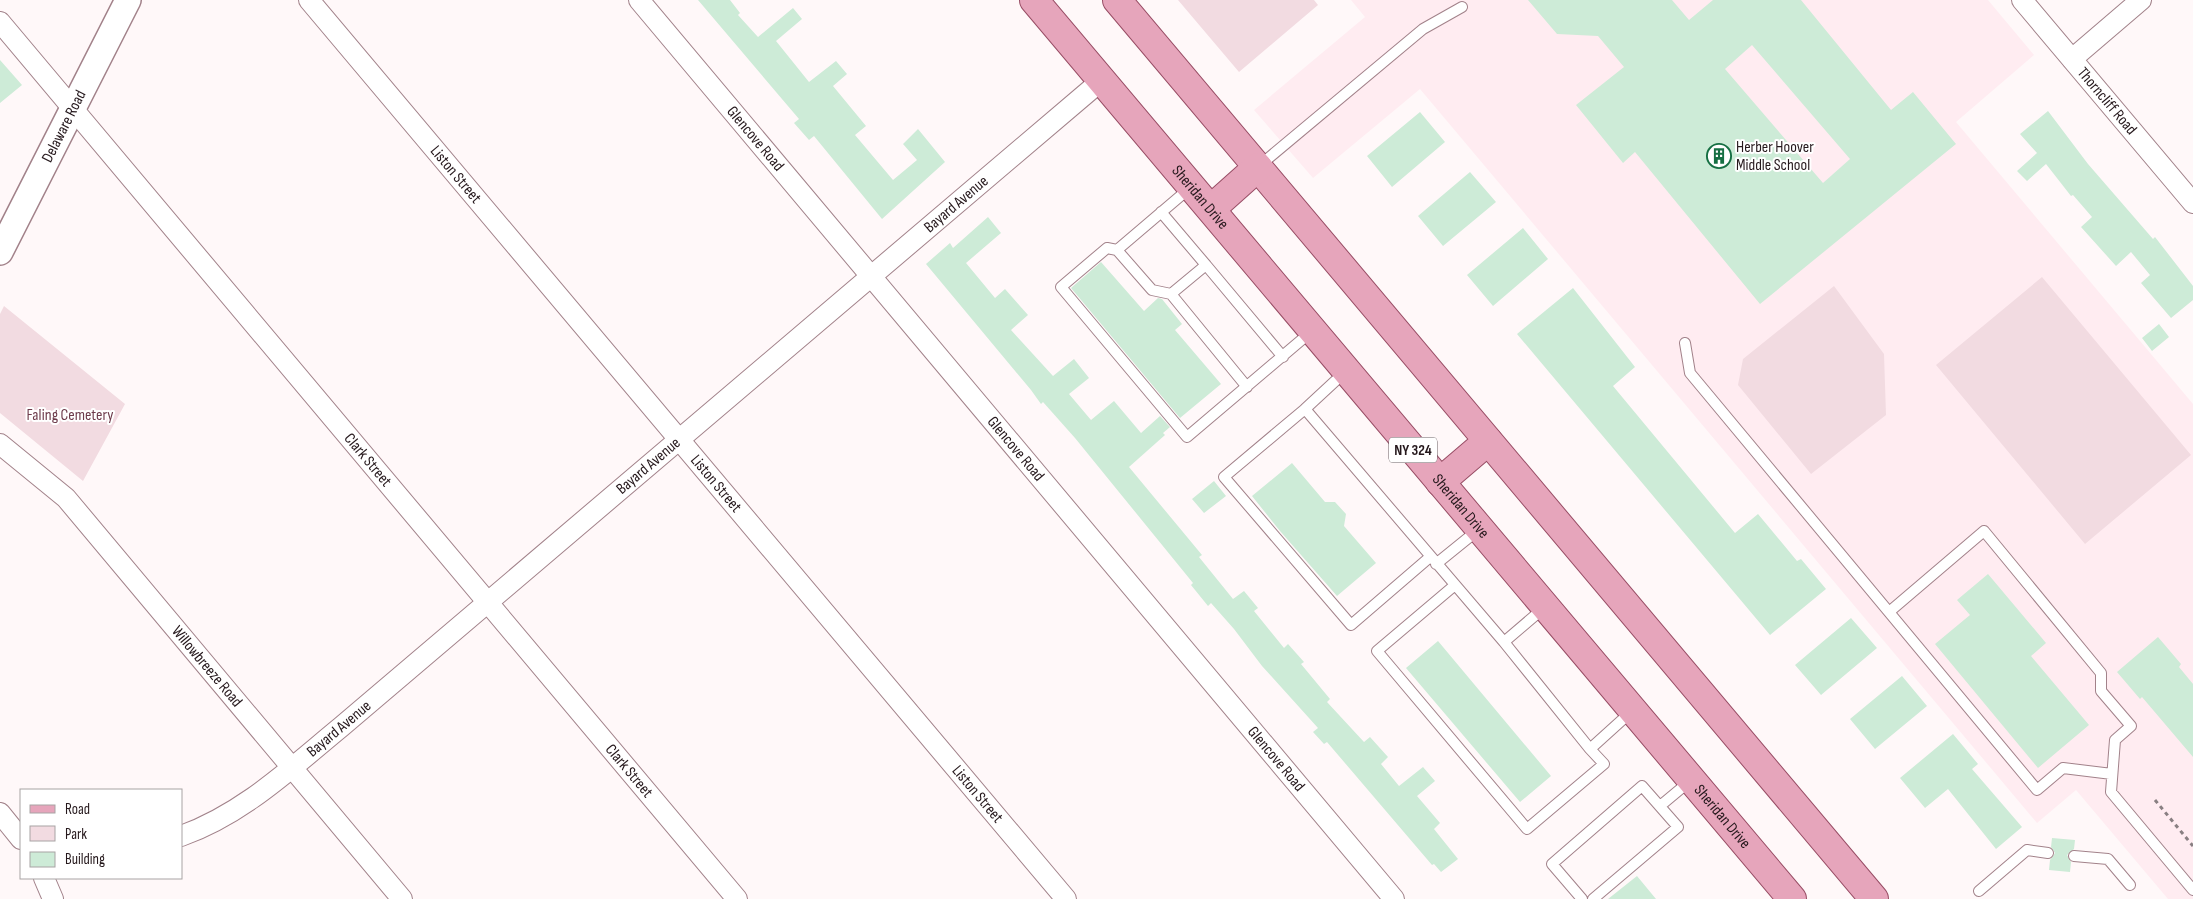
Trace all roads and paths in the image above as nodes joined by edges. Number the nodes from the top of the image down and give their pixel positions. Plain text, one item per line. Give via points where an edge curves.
1 (128, 0) edge
2 (309, 0) edge
3 (638, 0) edge
4 (1034, 0) edge
5 (1117, 0) edge
6 (2022, 0) edge
7 (2141, 0) edge
8 (1462, 7) dead end
9 (0, 22) edge
10 (2072, 59) junction
11 (1102, 80) junction
12 (73, 109) junction
13 (1258, 167) junction
14 (1191, 186) junction
15 (2193, 203) edge
16 (1211, 210) junction
17 (1161, 212) junction
18 (1117, 250) junction
19 (0, 252) edge
20 (1206, 265) junction
21 (871, 277) junction
22 (1171, 294) junction
23 (1313, 330) junction
24 (1685, 343) dead end
25 (1283, 357) junction
26 (1346, 370) junction
27 (1247, 387) junction
28 (1306, 409) junction
29 (679, 439) junction
30 (1488, 441) junction
31 (0, 444) edge
32 (1440, 482) junction
33 (1480, 528) junction
34 (1433, 560) junction
35 (1454, 585) junction
36 (486, 602) junction
37 (1546, 607) junction
38 (1889, 612) junction
39 (1504, 642) junction
40 (1633, 711) junction
41 (1590, 749) junction
42 (291, 767) junction
43 (2112, 774) junction
44 (1691, 780) junction
45 (2155, 800) dead end
46 (1660, 806) junction
47 (0, 813) edge
48 (182, 836) edge
49 (20, 838) edge
50 (2193, 846) edge
51 (2048, 853) dead end
52 (2074, 856) dead end
53 (44, 879) edge
54 (2130, 885) dead end
55 (1979, 890) dead end
56 (2193, 890) edge
57 (53, 899) edge
58 (402, 899) edge
59 (737, 899) edge
60 (1066, 899) edge
61 (1394, 899) edge
62 (1582, 899) edge
63 (1592, 899) edge
64 (1792, 899) edge
65 (1874, 899) edge

1 - 12 street, Delaware Road
2 - 29 street, Liston Street
3 - 21 street, Glencove Road
4 - 11 main road, Sheridan Drive / NY 324
5 - 13 main road
6 - 10 street, Thorncliff Road
7 - 10 street
8 - 13 lane via 1423,29
9 - 12 street, Clark Street
10 - 15 street, Thorncliff Road
11 - 14 main road, Sheridan Drive / NY 324
11 - 21 street, Bayard Avenue
12 - 19 street, Delaware Road
12 - 36 street, Clark Street
13 - 16 main road
13 - 30 main road
14 - 16 main road, Sheridan Drive / NY 324
14 - 17 lane
16 - 23 main road, Sheridan Drive / NY 324
17 - 18 lane
17 - 20 lane
18 - 22 lane via 1152,290
18 - 27 lane via 1107,248 1061,287 1187,437
20 - 22 lane
20 - 25 lane
21 - 29 street, Bayard Avenue
21 - 61 street, Glencove Road
22 - 27 lane
23 - 25 lane
23 - 26 main road, Sheridan Drive / NY 324
24 - 38 lane via 1690,373
25 - 27 lane
26 - 28 lane
26 - 32 main road, Sheridan Drive / NY 324
28 - 34 lane
28 - 34 lane via 1224,477 1351,625
29 - 36 street, Bayard Avenue
29 - 60 street, Liston Street
30 - 32 main road
30 - 65 main road
31 - 42 street, Willowbreeze Road via 66,498
32 - 33 main road, Sheridan Drive / NY 324
33 - 34 lane
33 - 37 main road, Sheridan Drive / NY 324
34 - 35 lane
35 - 39 lane
35 - 41 lane via 1377,651 1527,829 1604,764
36 - 42 street, Bayard Avenue
36 - 59 street, Clark Street
37 - 39 lane
37 - 40 main road, Sheridan Drive / NY 324
38 - 43 lane via 2037,790 2063,768
38 - 43 lane via 1984,531 2101,672 2101,691 2131,726 2115,740
39 - 41 lane
40 - 41 lane
40 - 44 main road, Sheridan Drive / NY 324
42 - 48 street, Bayard Avenue via 251,800
42 - 58 street, Willowbreeze Road
43 - 56 lane via 2111,792
44 - 46 lane
44 - 64 main road, Sheridan Drive / NY 324
45 - 50 path
46 - 62 lane via 1642,786 1552,864
46 - 63 lane via 1678,827
47 - 49 street
51 - 55 lane via 2027,850
52 - 54 lane via 2108,859
53 - 57 street

